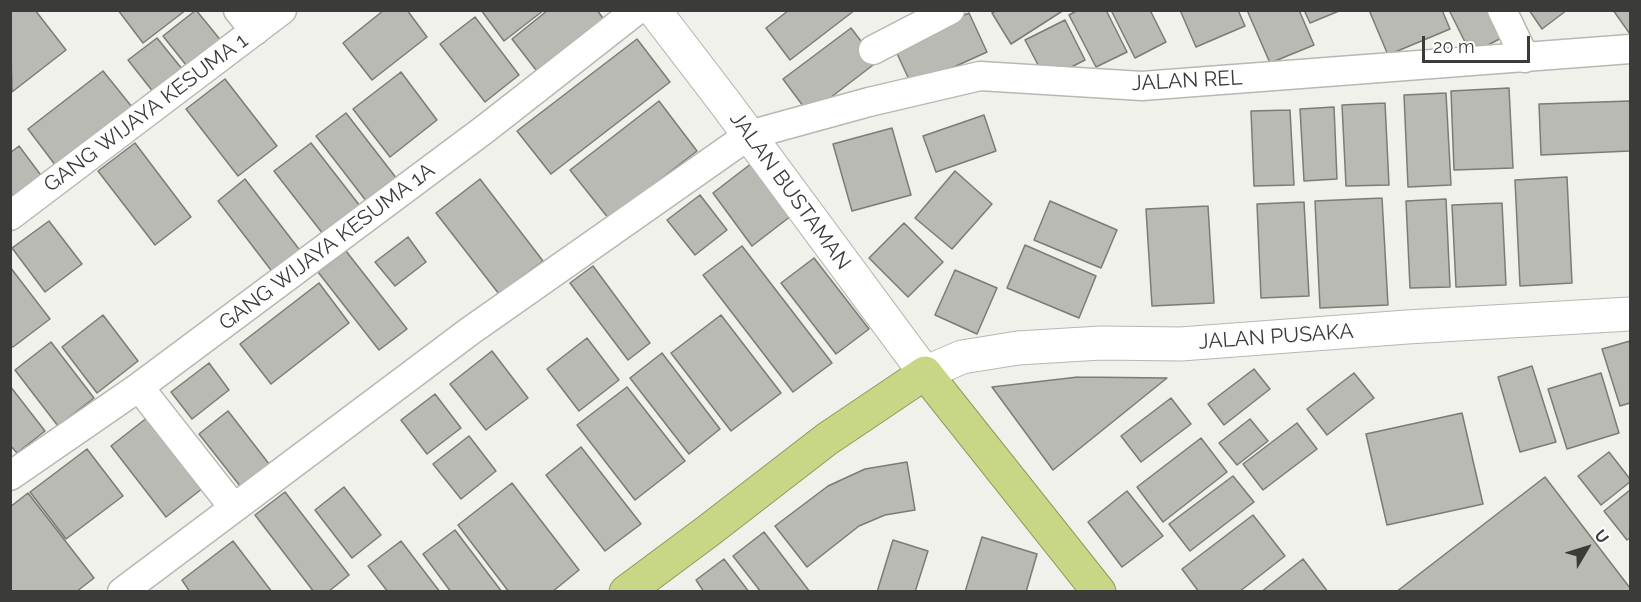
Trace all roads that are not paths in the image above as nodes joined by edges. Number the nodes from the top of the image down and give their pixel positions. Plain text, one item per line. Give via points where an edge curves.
1 (282, 10) edge
2 (637, 10) edge
3 (654, 10) edge
4 (950, 10) edge
5 (1502, 10) edge
6 (246, 21) edge
7 (1630, 49) edge
8 (873, 50) dead end
9 (1525, 58) junction
10 (749, 135) junction
11 (10, 216) edge
12 (1630, 314) edge
13 (925, 373) junction
14 (139, 387) junction
15 (10, 476) edge
16 (234, 508) junction
17 (122, 591) edge
18 (626, 591) edge
19 (1100, 591) edge

1 - 6 street, GANG WIJAYA KESUMA 1
2 - 14 street, GANG WIJAYA KESUMA 1A via 485,129
3 - 10 main road, JALAN BUSTAMAN
4 - 8 street
5 - 9 street
6 - 11 street, GANG WIJAYA KESUMA 1
7 - 9 street, JALAN REL
9 - 10 street, JALAN REL via 1142,86 980,76
10 - 13 main road, JALAN BUSTAMAN
10 - 16 street, JALAN REL via 470,331
12 - 13 main road, JALAN PUSAKA via 1181,344 1018,348 962,357
13 - 18 highway via 827,439
13 - 19 highway
14 - 15 street, GANG WIJAYA KESUMA 1A
14 - 16 street
16 - 17 street, JALAN REL

